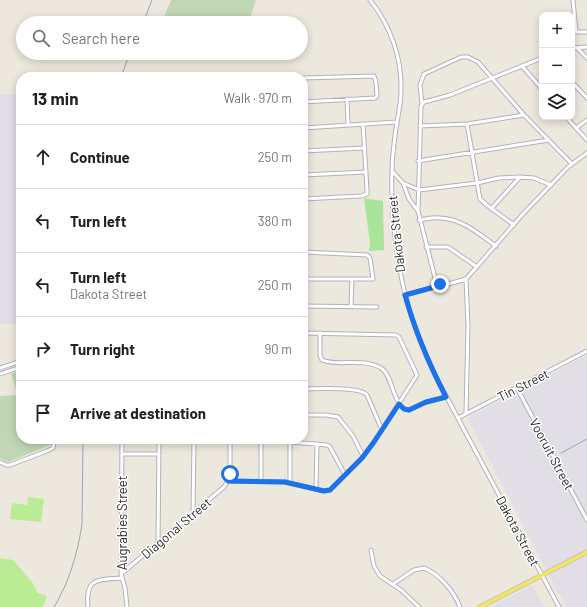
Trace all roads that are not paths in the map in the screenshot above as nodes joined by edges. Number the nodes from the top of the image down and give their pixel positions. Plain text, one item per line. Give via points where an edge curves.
1 (370, 0) edge
2 (573, 0) edge
3 (587, 32) edge
4 (587, 47) edge
5 (577, 48) joint
6 (587, 58) edge
7 (539, 59) edge
8 (522, 66) junction
9 (308, 78) edge
10 (492, 78) junction
11 (574, 84) edge
12 (539, 86) edge
13 (587, 98) edge
14 (347, 99) junction
15 (308, 102) edge
16 (422, 104) junction
17 (524, 115) junction
18 (569, 120) edge
19 (587, 120) edge
20 (396, 122) junction
21 (348, 124) junction
22 (363, 124) junction
23 (467, 124) junction
24 (420, 126) junction
25 (308, 128) edge
26 (576, 128) junction
27 (549, 140) junction
28 (587, 140) edge
29 (364, 148) junction
30 (308, 151) edge
31 (472, 152) junction
32 (587, 153) edge
33 (418, 161) junction
34 (572, 164) junction
35 (392, 171) junction
36 (366, 172) junction
37 (308, 175) edge
38 (520, 176) junction
39 (476, 182) junction
40 (403, 183) junction
41 (551, 185) junction
42 (419, 190) junction
43 (308, 199) edge
44 (491, 209) junction
45 (418, 211) junction
46 (419, 220) junction
47 (514, 225) junction
48 (496, 246) junction
49 (426, 247) junction
50 (308, 252) edge
51 (477, 267) junction
52 (308, 279) edge
53 (352, 279) junction
54 (466, 279) junction
55 (442, 285) junction
56 (405, 295) junction
57 (308, 306) edge
58 (351, 306) junction
59 (376, 307) dead end
60 (308, 333) edge
61 (320, 334) junction
62 (587, 351) edge
63 (16, 363) edge
64 (0, 368) edge
65 (16, 369) edge
66 (0, 374) edge
67 (517, 388) junction
68 (308, 389) edge
69 (446, 397) junction
70 (399, 404) junction
71 (466, 414) junction
72 (308, 415) edge
73 (458, 418) junction
74 (382, 430) junction
75 (308, 443) edge
76 (54, 444) edge
77 (122, 444) edge
78 (159, 444) edge
79 (194, 444) edge
80 (230, 444) edge
81 (261, 444) edge
82 (290, 444) edge
83 (317, 444) junction
84 (122, 454) junction
85 (159, 454) junction
86 (363, 456) junction
87 (0, 462) edge
88 (345, 475) junction
89 (228, 481) junction
90 (261, 481) junction
91 (290, 483) junction
92 (316, 489) junction
93 (193, 514) junction
94 (587, 520) edge
95 (158, 543) junction
96 (371, 550) dead end
97 (587, 552) edge
98 (542, 575) junction
99 (121, 576) junction
100 (393, 584) junction
101 (88, 607) edge
102 (127, 607) edge
103 (419, 607) edge
104 (460, 607) edge
105 (480, 607) edge
106 (559, 607) edge

1 - 20 street, Dakota Street via 384,21 397,52 401,88
2 - 3 street via 576,32
4 - 5 street
5 - 6 street
7 - 8 street
8 - 10 street
8 - 12 street
9 - 14 street via 374,76 376,98
10 - 16 street
10 - 16 street via 478,62 461,57 424,74 420,84
10 - 17 street
11 - 13 street
14 - 15 street
14 - 21 street
16 - 24 street
17 - 23 street
17 - 27 street
18 - 26 street
19 - 26 street
20 - 22 street
20 - 35 street, Dakota Street
21 - 22 street
21 - 25 street
22 - 29 street
23 - 24 street
23 - 31 street
24 - 33 street
26 - 28 street
27 - 31 street
27 - 34 street
29 - 30 street
29 - 36 street
31 - 33 street
31 - 39 street
32 - 34 street
33 - 42 street
34 - 41 street
35 - 40 street
35 - 56 street, Dakota Street via 395,241
36 - 37 street
36 - 43 street via 367,192 364,195
38 - 39 street
38 - 41 street
38 - 44 street
39 - 42 street
39 - 44 street via 481,201
40 - 42 street
40 - 45 street via 409,199
41 - 47 street
42 - 45 street
44 - 47 street
45 - 46 street
46 - 48 street via 441,218 457,222
46 - 49 street
47 - 48 street
48 - 51 street
49 - 51 street via 448,247
49 - 55 street via 435,278
50 - 53 street via 367,254 370,258 373,280
51 - 54 street
52 - 53 street
53 - 58 street
54 - 55 street
54 - 71 street
55 - 56 street
56 - 69 street, Dakota Street via 420,342
57 - 58 street
58 - 59 street
60 - 61 street
61 - 70 street via 322,360 357,362 380,367 385,371
61 - 70 street via 398,336 417,375
62 - 67 street, Tin Street
63 - 64 street
65 - 66 street
67 - 71 street, Tin Street
67 - 94 street, Vooruit Street
68 - 74 street via 365,392
69 - 70 street via 409,410
69 - 73 street, Dakota Street
70 - 74 street
71 - 73 street, Tin Street
72 - 86 street via 339,418 353,436
73 - 98 street, Dakota Street
74 - 86 street
75 - 83 street
76 - 87 street via 53,448 47,451 10,464
77 - 84 street, Augrabies Street
78 - 85 street
79 - 93 street
80 - 89 street
81 - 90 street
82 - 91 street
83 - 88 street via 330,447
83 - 92 street
84 - 85 street
84 - 99 street, Augrabies Street
85 - 95 street
86 - 88 street
88 - 92 street via 330,490
89 - 90 street
89 - 93 street, Diagonal Street
90 - 91 street
91 - 92 street
93 - 95 street, Diagonal Street
95 - 99 street, Diagonal Street
96 - 100 street via 377,573
97 - 98 main road
98 - 105 main road
98 - 106 street, Dakota Street
99 - 101 street via 93,583 88,592
99 - 102 street, Augrabies Street
100 - 103 street
100 - 104 street via 414,570 424,568 450,589

